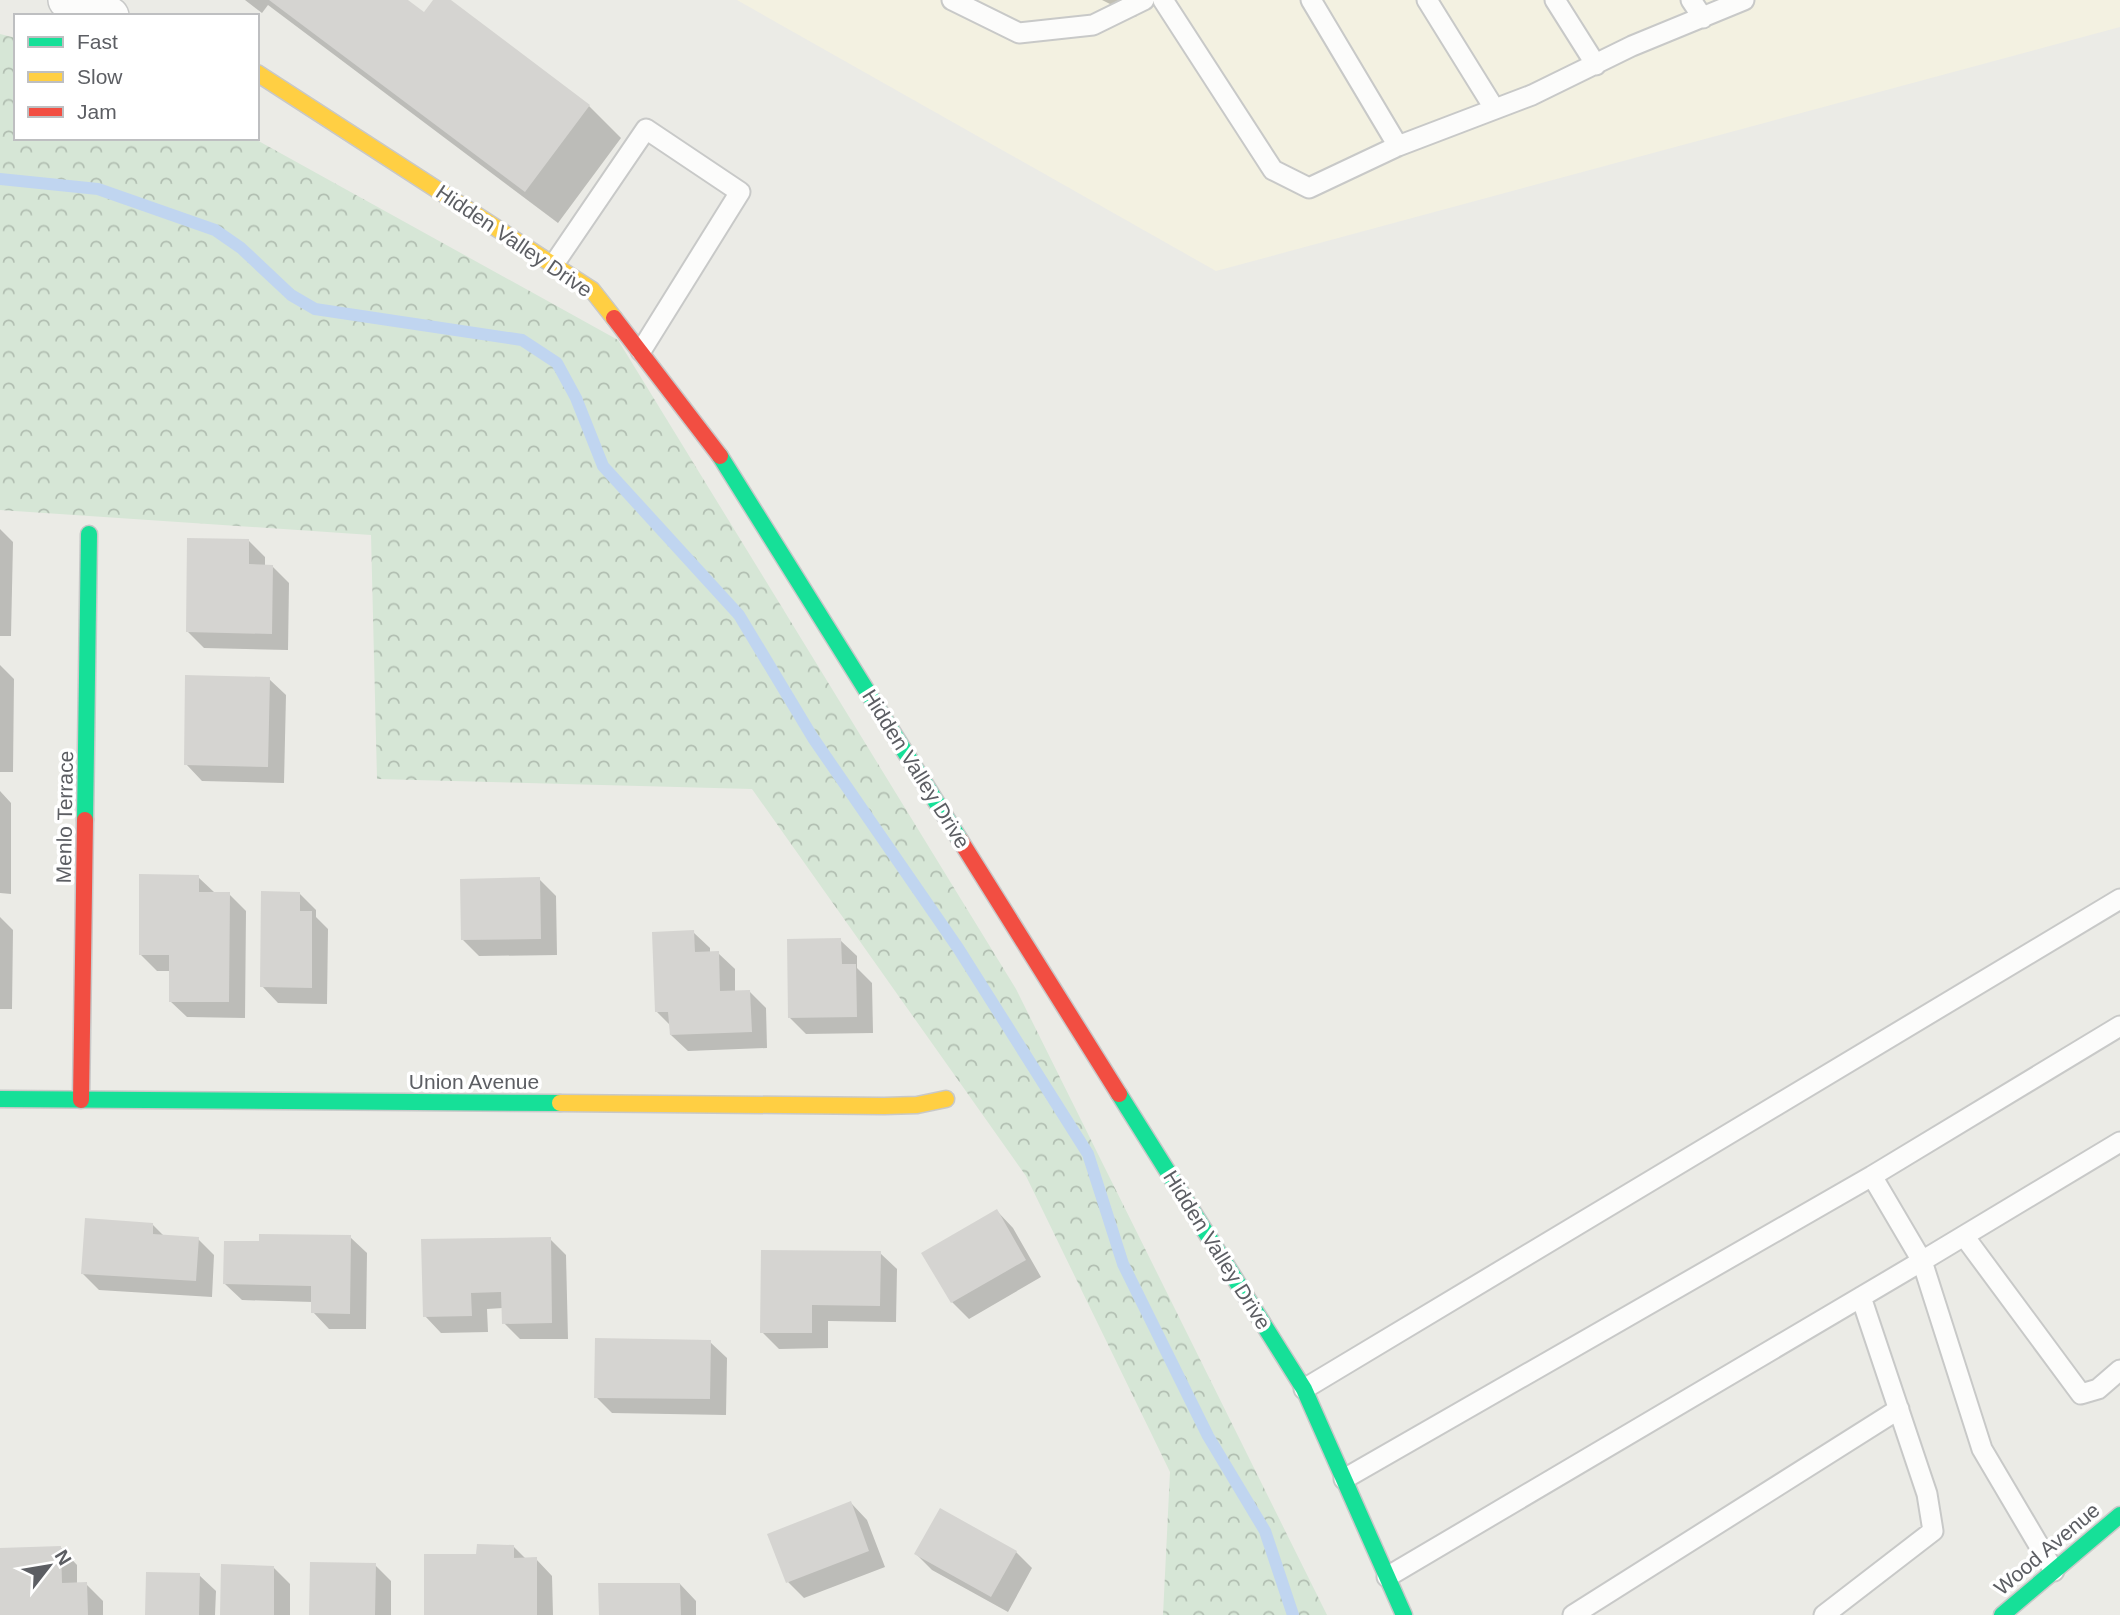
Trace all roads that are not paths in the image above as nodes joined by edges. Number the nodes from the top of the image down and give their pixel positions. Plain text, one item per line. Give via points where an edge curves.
1 (67, 0) edge
2 (952, 0) edge
3 (1144, 0) edge
4 (1163, 0) edge
5 (1311, 0) edge
6 (1427, 0) edge
7 (1555, 0) edge
8 (1692, 0) edge
9 (1744, 0) edge
10 (105, 14) edge
11 (1703, 18) junction
12 (1596, 65) junction
13 (259, 75) edge
14 (1494, 108) junction
15 (1398, 146) junction
16 (554, 264) junction
17 (641, 351) junction
18 (89, 534) dead end
19 (2120, 899) edge
20 (2120, 1026) edge
21 (0, 1099) edge
22 (946, 1099) dead end
23 (81, 1100) junction
24 (2120, 1142) edge
25 (1872, 1176) junction
26 (1964, 1236) junction
27 (1922, 1261) junction
28 (1861, 1297) junction
29 (2120, 1370) edge
30 (1304, 1389) junction
31 (1899, 1409) junction
32 (1344, 1479) junction
33 (2120, 1515) edge
34 (2054, 1571) junction
35 (1387, 1577) junction
36 (1404, 1615) edge
37 (1573, 1615) edge
38 (1824, 1615) edge
39 (2002, 1615) edge

1 - 10 street
2 - 3 lane via 1019,33 1093,25
4 - 15 lane via 1273,170 1309,188
5 - 15 lane
6 - 14 lane
7 - 12 lane
8 - 11 lane
9 - 11 lane
11 - 12 lane
12 - 14 lane
13 - 16 street, Hidden Valley Drive
14 - 15 lane
16 - 17 street, Hidden Valley Drive via 592,290
16 - 17 lane via 646,129 740,192
17 - 30 street, Hidden Valley Drive via 711,442
18 - 23 street, Menlo Terrace
19 - 30 lane
20 - 25 lane
21 - 23 street, Union Avenue
22 - 23 street, Union Avenue via 884,1106
24 - 26 lane
25 - 27 lane
25 - 32 lane
26 - 27 lane
26 - 29 lane via 2081,1394 2098,1389
27 - 28 lane
27 - 34 lane via 1982,1449
28 - 31 lane
28 - 35 lane
30 - 32 street, Hidden Valley Drive
31 - 37 lane
31 - 38 lane via 1927,1494 1933,1531
32 - 35 street, Hidden Valley Drive
33 - 34 street, Wood Avenue
34 - 39 street, Wood Avenue
35 - 36 street, Hidden Valley Drive

